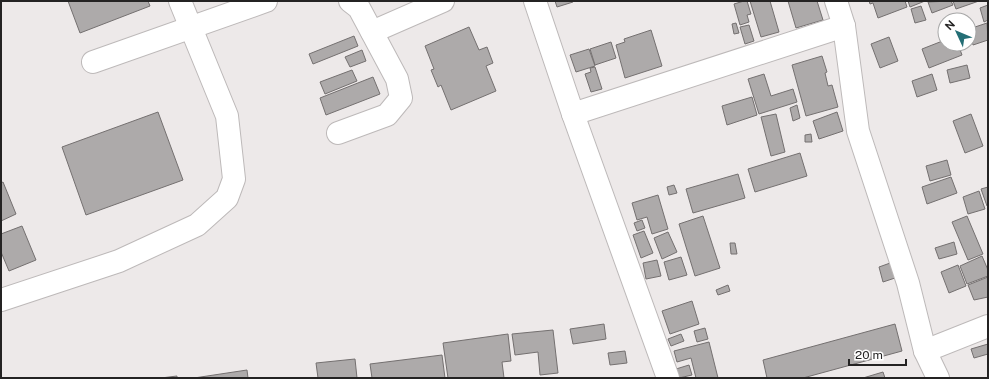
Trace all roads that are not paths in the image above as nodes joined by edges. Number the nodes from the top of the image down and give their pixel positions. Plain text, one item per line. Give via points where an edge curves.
1 (180, 1) edge
2 (266, 1) edge
3 (350, 1) edge
4 (443, 1) edge
5 (535, 1) edge
6 (836, 1) edge
7 (844, 26) junction
8 (190, 28) junction
9 (372, 32) junction
10 (93, 62) dead end
11 (573, 114) junction
12 (338, 133) dead end
13 (1, 300) edge
14 (988, 326) edge
15 (925, 351) junction
16 (668, 378) edge
17 (938, 378) edge

1 - 8 street
2 - 8 street
3 - 9 street via 359,8
4 - 9 street
5 - 11 street
6 - 7 street
7 - 11 street
7 - 15 street via 858,131 908,283
8 - 10 street
8 - 13 street via 227,116 234,179 227,198 197,225 118,261
9 - 12 street via 397,79 401,98 387,115
11 - 16 street
14 - 15 street
15 - 17 street

